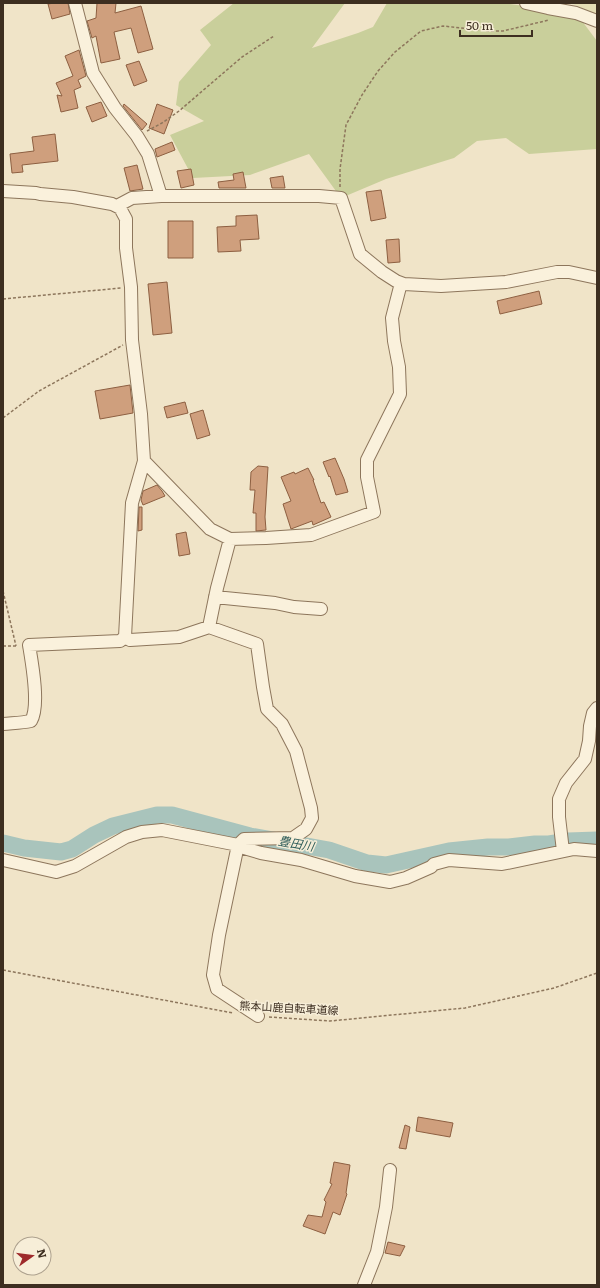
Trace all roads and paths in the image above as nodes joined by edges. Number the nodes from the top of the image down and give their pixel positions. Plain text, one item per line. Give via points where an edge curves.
1 (75, 3) edge
2 (526, 3) edge
3 (549, 6) edge
4 (555, 18) dead end
5 (597, 21) edge
6 (274, 36) dead end
7 (137, 136) junction
8 (3, 191) edge
9 (161, 196) junction
10 (341, 198) junction
11 (117, 206) junction
12 (597, 278) edge
13 (401, 282) junction
14 (130, 286) junction
15 (3, 300) edge
16 (132, 340) junction
17 (3, 418) edge
18 (144, 461) junction
19 (230, 539) junction
20 (3, 591) edge
21 (215, 597) junction
22 (321, 610) dead end
23 (210, 627) junction
24 (125, 637) junction
25 (3, 646) edge
26 (597, 708) edge
27 (3, 724) edge
28 (238, 845) junction
29 (563, 851) junction
30 (597, 851) edge
31 (3, 860) edge
32 (3, 970) edge
33 (597, 973) edge
34 (238, 1014) dead end
35 (258, 1016) joint
36 (390, 1170) dead end
37 (364, 1285) edge

1 - 7 street via 93,73 115,108
2 - 3 street
3 - 5 street
4 - 10 path via 503,31 443,26 421,31 395,52 378,71 346,125 340,169
6 - 7 path via 242,57 179,112
7 - 9 street via 148,154
8 - 11 street via 36,192
9 - 10 street
9 - 11 street via 132,198
10 - 13 street via 360,254 382,272
11 - 14 street via 126,218
12 - 13 street via 557,272 506,282 441,286
13 - 19 street via 392,318 400,394 367,460 366,478 374,512 310,535
14 - 15 path
14 - 16 street
16 - 17 path via 39,391
16 - 18 street
18 - 19 street via 210,529
18 - 24 street via 132,503
19 - 21 street
20 - 25 path via 16,646
21 - 22 street
21 - 23 street
23 - 24 street via 179,637 130,640
23 - 28 street via 257,644 267,709 282,724 296,751 311,808 312,818 306,829 293,838 244,839
24 - 27 street via 120,641 29,645 35,704 33,717 31,721 19,724
26 - 29 street via 593,712 590,741 584,760 566,783 559,798
28 - 29 street via 355,876 390,882 449,860 502,864
28 - 31 street via 162,830 126,836 75,866 56,872
28 - 35 street via 213,976 217,989
29 - 30 street
32 - 34 path, 熊本山鹿自転車道線
33 - 35 path, 熊本山鹿自転車道線 via 554,988 465,1008 330,1021
36 - 37 street via 377,1252

